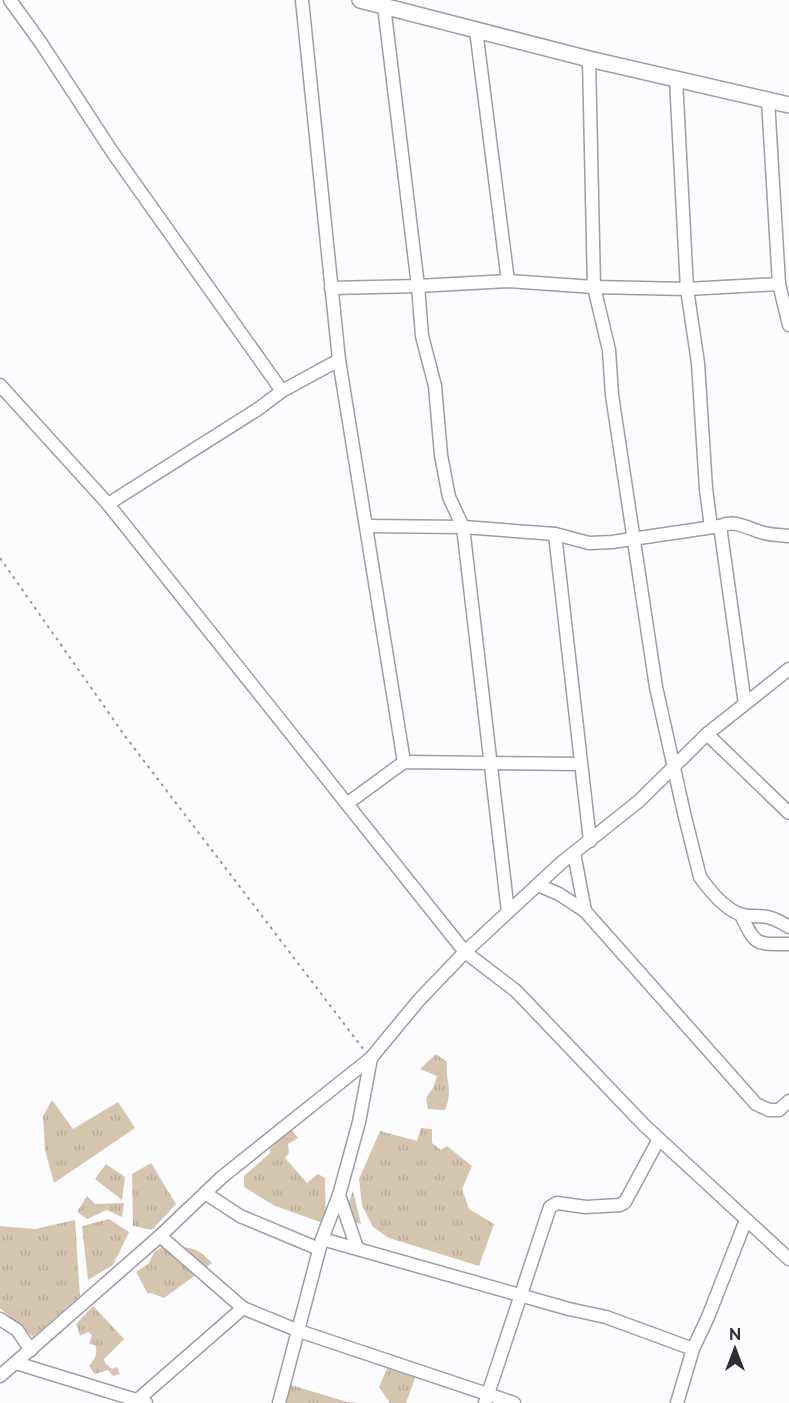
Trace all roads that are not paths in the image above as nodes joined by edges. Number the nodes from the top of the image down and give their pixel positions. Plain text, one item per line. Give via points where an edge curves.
1 (10, 0) edge
2 (302, 0) edge
3 (360, 0) edge
4 (384, 6) junction
5 (476, 30) junction
6 (589, 59) junction
7 (676, 79) junction
8 (768, 100) junction
9 (789, 105) edge
10 (508, 281) junction
11 (779, 284) junction
12 (418, 286) junction
13 (594, 286) junction
14 (331, 288) junction
15 (687, 289) junction
16 (789, 325) edge
17 (339, 360) junction
18 (0, 385) edge
19 (282, 391) junction
20 (108, 504) junction
21 (366, 526) junction
22 (463, 527) junction
23 (716, 527) junction
24 (555, 534) junction
25 (789, 536) edge
26 (632, 539) junction
27 (789, 669) edge
28 (745, 704) junction
29 (707, 734) junction
30 (404, 762) junction
31 (491, 762) junction
32 (580, 764) junction
33 (674, 766) junction
34 (348, 803) junction
35 (789, 813) edge
36 (590, 841) junction
37 (574, 853) junction
38 (538, 885) junction
39 (585, 911) junction
40 (508, 912) junction
41 (741, 915) junction
42 (789, 927) edge
43 (789, 944) edge
44 (465, 952) junction
45 (371, 1058) junction
46 (789, 1101) edge
47 (659, 1139) junction
48 (205, 1193) junction
49 (339, 1195) junction
50 (746, 1220) junction
51 (160, 1236) junction
52 (321, 1244) junction
53 (357, 1248) junction
54 (789, 1259) edge
55 (522, 1295) junction
56 (243, 1308) junction
57 (0, 1319) edge
58 (299, 1331) junction
59 (693, 1349) junction
60 (31, 1350) junction
61 (16, 1363) junction
62 (0, 1377) edge
63 (486, 1399) edge
64 (139, 1402) edge
65 (279, 1403) edge
66 (514, 1403) edge
67 (677, 1403) edge

1 - 19 street
2 - 14 street
3 - 4 street
4 - 5 street
4 - 12 street
5 - 6 street
5 - 10 street
6 - 7 street
6 - 13 street
7 - 8 street
7 - 15 street
8 - 9 street
8 - 11 street
10 - 12 street
10 - 13 street
11 - 15 street
11 - 16 street
12 - 14 street
12 - 22 street via 422,336 435,386 441,455 449,497
13 - 15 street
13 - 26 street via 609,350
14 - 17 street
15 - 23 street via 698,363 706,489
17 - 19 street
17 - 21 street
18 - 20 street
19 - 20 street
20 - 34 street
21 - 22 street
21 - 30 street
22 - 24 street
22 - 31 street
23 - 25 street via 742,524 771,535
23 - 26 street
23 - 28 street
24 - 26 street via 589,543
24 - 32 street
26 - 33 street via 656,687
27 - 28 street
28 - 29 street
29 - 33 street
29 - 35 street
30 - 31 street
30 - 34 street
31 - 32 street
31 - 40 street
32 - 36 street
33 - 36 street
33 - 41 street via 700,877 729,908
34 - 44 street
36 - 37 street
37 - 38 street
37 - 39 street
38 - 39 street
38 - 40 street
39 - 46 street via 756,1104 779,1110
40 - 44 street
41 - 42 street via 766,916
41 - 43 street via 750,935 759,943
44 - 45 street
44 - 47 street via 516,991
45 - 48 street
45 - 49 street
47 - 50 street
47 - 55 street via 626,1202 586,1207 557,1203 550,1207
48 - 51 street
48 - 52 street via 240,1216
49 - 52 street
49 - 53 street
50 - 54 street
50 - 59 street
51 - 56 street
51 - 60 street
52 - 53 street
52 - 58 street
53 - 55 street
55 - 59 street via 606,1317
55 - 63 street
56 - 58 street
56 - 64 street
57 - 60 street via 17,1330
58 - 63 street
58 - 65 street
59 - 67 street
60 - 61 street
61 - 62 street
61 - 64 street
63 - 66 street

